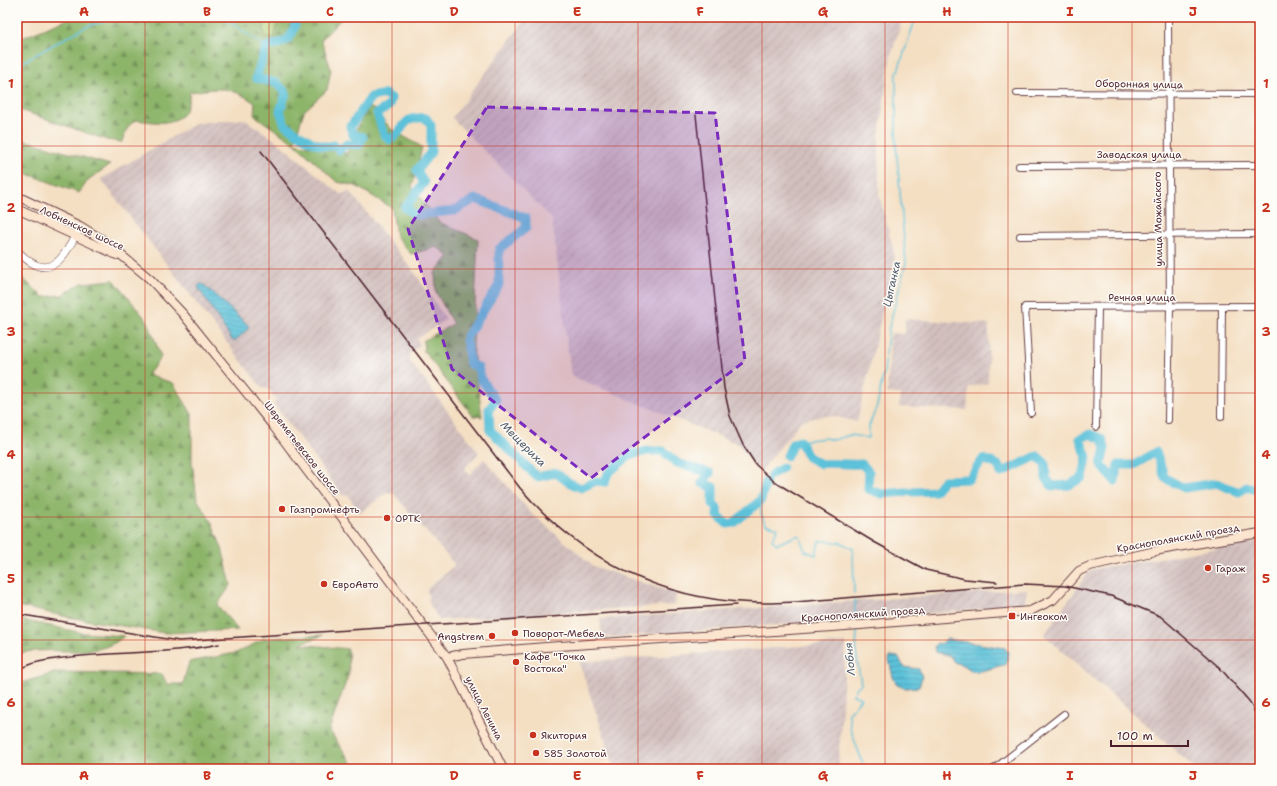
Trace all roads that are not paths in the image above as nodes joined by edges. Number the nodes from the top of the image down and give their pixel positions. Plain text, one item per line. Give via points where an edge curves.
1 (1168, 17) edge
2 (1017, 92) dead end
3 (1168, 94) junction
4 (1260, 94) edge
5 (1167, 164) junction
6 (1260, 164) edge
7 (1019, 166) dead end
8 (17, 196) edge
9 (17, 209) edge
10 (80, 226) junction
11 (1260, 234) edge
12 (76, 235) junction
13 (1168, 235) junction
14 (1020, 236) dead end
15 (17, 250) edge
16 (128, 261) junction
17 (1260, 306) edge
18 (1098, 307) junction
19 (1170, 307) junction
20 (1222, 307) junction
21 (1031, 413) dead end
22 (1221, 417) dead end
23 (1168, 420) dead end
24 (1096, 427) dead end
25 (1260, 534) edge
26 (448, 657) junction
27 (1064, 714) dead end
28 (503, 769) edge
29 (994, 769) edge

1 - 3 street, улица Можайского
2 - 3 street, Оборонная улица
3 - 4 street, Оборонная улица
3 - 5 street, улица Можайского
5 - 6 street, Заводская улица
5 - 7 street, Заводская улица
5 - 13 street, улица Можайского
8 - 10 main road, Лобненское шоссе
9 - 12 main road, Лобненское шоссе
10 - 12 street
10 - 16 main road, Лобненское шоссе via 103,240
11 - 13 street
12 - 15 street via 63,257 50,266 34,266
12 - 16 main road, Лобненское шоссе
13 - 14 street
13 - 19 street, улица Можайского
16 - 26 main road, Шереметьевское шоссе via 150,279 198,333 274,427
17 - 20 street, Речная улица
18 - 19 street, Речная улица
18 - 21 street, Речная улица via 1025,307
18 - 24 street
19 - 20 street, Речная улица
19 - 23 street, улица Можайского
20 - 22 street
25 - 26 main road, Краснополянский проезд via 1160,550 1089,566 1079,571 1053,600 1030,611 546,647
26 - 28 main road, улица Ленина
27 - 29 street

